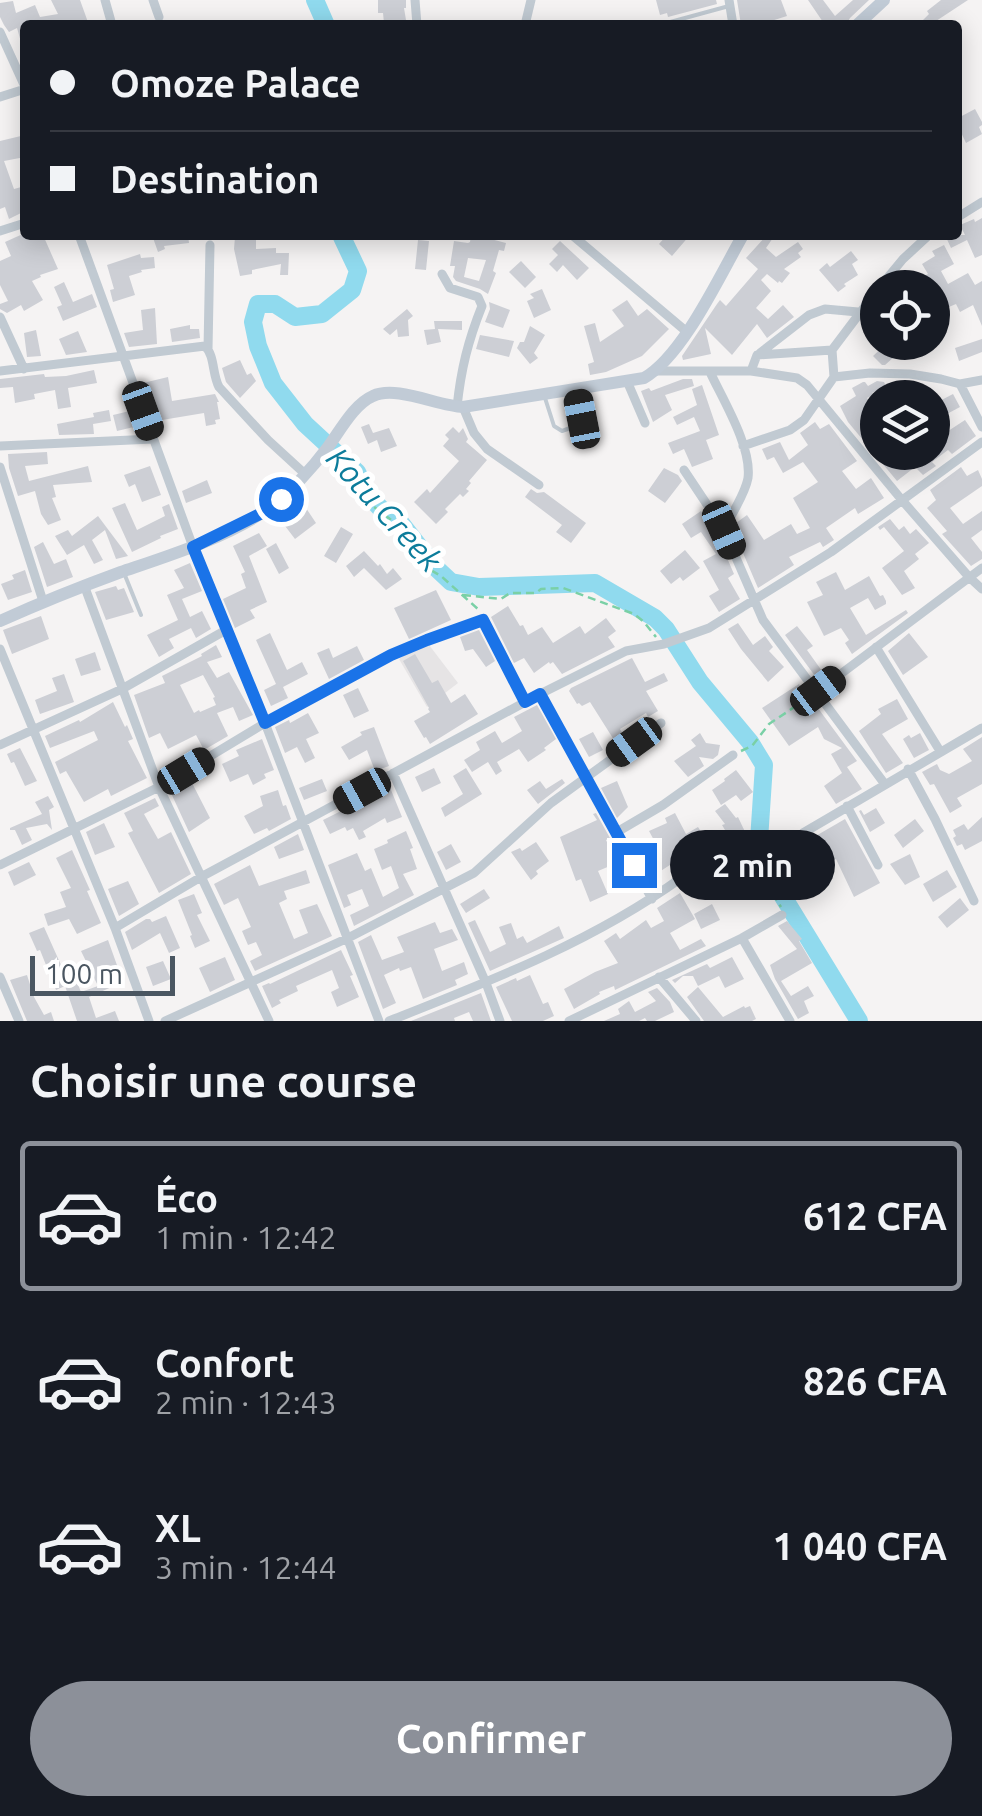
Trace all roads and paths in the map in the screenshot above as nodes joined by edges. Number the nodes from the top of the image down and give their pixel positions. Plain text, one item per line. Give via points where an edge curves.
1 (153, 0) edge
2 (884, 0) edge
3 (729, 3) edge
4 (159, 17) dead end
5 (676, 20) edge
6 (862, 20) edge
7 (0, 32) edge
8 (20, 77) edge
9 (81, 240) edge
10 (578, 240) edge
11 (739, 240) edge
12 (924, 240) edge
13 (210, 245) dead end
14 (894, 270) edge
15 (442, 274) dead end
16 (860, 310) edge
17 (858, 312) junction
18 (0, 317) edge
19 (687, 332) junction
20 (208, 348) junction
21 (832, 350) junction
22 (757, 355) junction
23 (123, 356) junction
24 (24, 369) junction
25 (0, 371) edge
26 (657, 371) junction
27 (752, 371) junction
28 (710, 372) junction
29 (834, 378) junction
30 (982, 380) edge
31 (627, 381) junction
32 (960, 384) junction
33 (576, 388) junction
34 (544, 395) junction
35 (818, 396) junction
36 (460, 407) junction
37 (645, 423) dead end
38 (982, 427) edge
39 (153, 438) junction
40 (982, 442) edge
41 (0, 446) edge
42 (744, 446) junction
43 (324, 451) junction
44 (0, 467) edge
45 (684, 470) dead end
46 (304, 473) junction
47 (539, 485) dead end
48 (901, 499) junction
49 (724, 530) junction
50 (193, 547) junction
51 (982, 568) edge
52 (123, 572) junction
53 (969, 577) junction
54 (84, 585) junction
55 (982, 588) edge
56 (462, 595) junction
57 (754, 600) junction
58 (44, 602) junction
59 (141, 615) dead end
60 (483, 620) junction
61 (0, 621) edge
62 (226, 630) junction
63 (662, 645) junction
64 (876, 647) junction
65 (0, 649) edge
66 (122, 689) junction
67 (818, 691) junction
68 (540, 694) junction
69 (525, 702) junction
70 (661, 722) dead end
71 (265, 723) junction
72 (982, 728) edge
73 (33, 730) junction
74 (0, 745) edge
75 (940, 751) junction
76 (733, 755) joint
77 (908, 769) junction
78 (393, 773) junction
79 (585, 777) junction
80 (884, 783) junction
81 (159, 786) junction
82 (846, 806) junction
83 (303, 824) junction
84 (74, 830) junction
85 (616, 832) junction
86 (803, 833) dead end
87 (760, 858) dead end
88 (0, 865) edge
89 (878, 865) dead end
90 (201, 877) junction
91 (681, 878) junction
92 (444, 888) junction
93 (652, 898) junction
94 (974, 901) dead end
95 (782, 914) joint
96 (116, 928) junction
97 (348, 938) junction
98 (742, 938) junction
99 (0, 977) edge
100 (659, 977) junction
101 (249, 982) junction
102 (486, 983) junction
103 (20, 1021) edge
104 (149, 1021) edge
105 (165, 1021) edge
106 (269, 1021) edge
107 (379, 1021) edge
108 (389, 1021) edge
109 (500, 1021) edge
110 (569, 1021) edge
111 (696, 1021) edge
112 (790, 1021) edge

1 - 4 street
2 - 6 street
3 - 5 lane
7 - 8 street
9 - 23 street
10 - 19 street
11 - 19 street
12 - 14 street
13 - 20 street
15 - 36 street via 450,288 478,297 482,306 462,362
16 - 17 street
17 - 21 street
17 - 22 street via 825,309 810,315
18 - 24 street
19 - 26 street
20 - 23 street
20 - 46 street via 219,387
21 - 22 street
21 - 29 street
22 - 27 street
23 - 24 street
23 - 39 street
24 - 25 street
26 - 28 street
26 - 31 street
27 - 28 street
27 - 35 street via 797,378
28 - 42 street
29 - 32 street via 910,374
29 - 35 street
30 - 32 street
31 - 33 street
31 - 37 street
32 - 38 street
33 - 34 street
33 - 34 lane via 581,424 562,431
34 - 36 street
35 - 42 street via 790,430
35 - 48 street
36 - 43 street via 402,394 373,396
36 - 47 street via 487,449
39 - 41 street
39 - 50 street
40 - 48 street
42 - 49 street via 748,482
43 - 46 street
43 - 56 path via 394,522 418,551 418,562
44 - 58 street
45 - 49 street
46 - 50 street via 266,511
48 - 53 street
48 - 57 street
49 - 57 street
50 - 52 street
50 - 62 street
51 - 53 street
52 - 54 street
52 - 59 lane
53 - 55 street
53 - 64 street
54 - 58 street
54 - 66 street
56 - 60 path
56 - 63 path via 502,599 510,592 563,588 634,614
57 - 63 street via 709,628
57 - 67 street
58 - 61 street
60 - 69 street
60 - 71 street via 391,655
62 - 66 street
62 - 71 street
63 - 68 street via 626,651
64 - 67 street
64 - 75 street
65 - 73 street
66 - 73 street
66 - 81 street
67 - 76 path
67 - 80 street
68 - 69 street
68 - 79 street
69 - 78 street
70 - 79 street
71 - 81 street
71 - 83 street
72 - 75 street
73 - 74 street
73 - 84 street
75 - 77 street
76 - 85 street
77 - 80 street
77 - 94 street
78 - 83 street
78 - 92 street
79 - 85 street
79 - 92 street via 474,873
80 - 82 street
81 - 84 street
81 - 90 street
82 - 86 street
82 - 89 street
83 - 90 street
83 - 97 street
84 - 88 street
84 - 96 street
85 - 93 street
87 - 91 path via 716,867 700,856
90 - 96 street
90 - 101 street
91 - 93 street
91 - 95 path via 763,878
92 - 97 street
92 - 102 street
93 - 102 street
95 - 98 street
96 - 104 street
97 - 101 street
97 - 107 street
98 - 100 street
98 - 112 street
99 - 103 street
100 - 110 street
100 - 111 street
101 - 105 street
101 - 106 street
102 - 108 street
102 - 109 street

